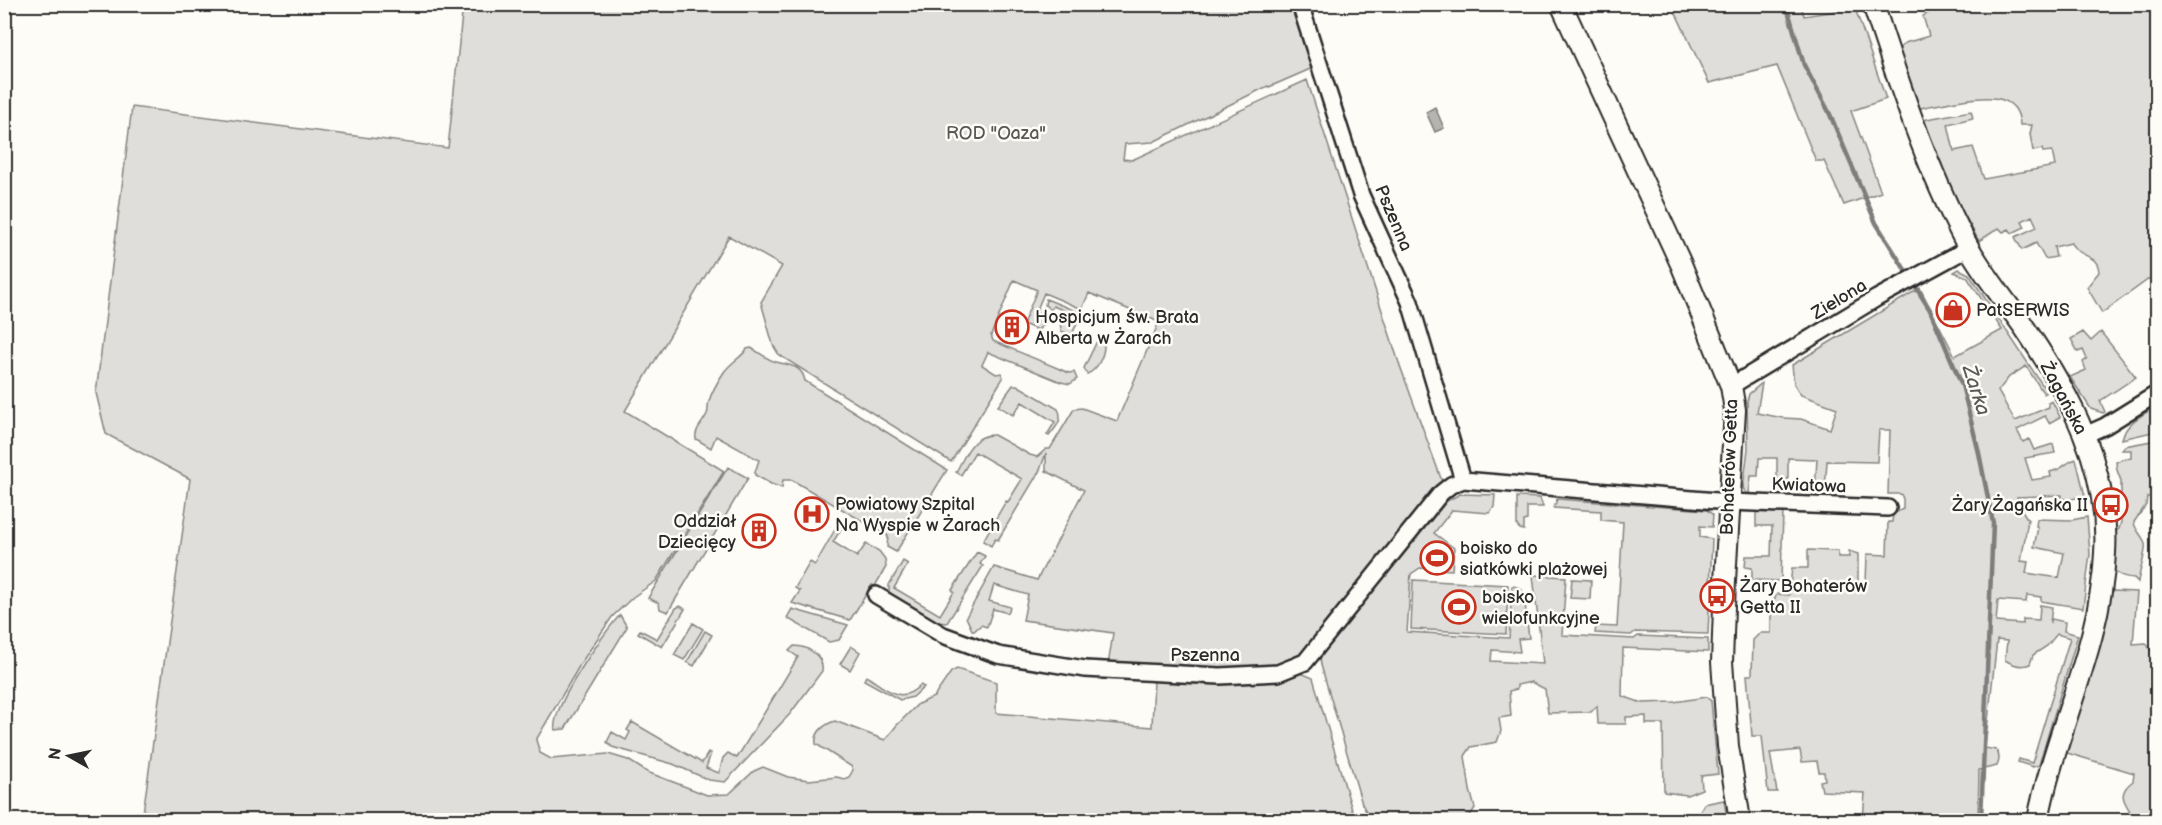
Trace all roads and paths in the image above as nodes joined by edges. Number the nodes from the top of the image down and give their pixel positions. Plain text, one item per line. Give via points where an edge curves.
1 (1300, 4) edge
2 (1561, 4) edge
3 (1873, 4) edge
4 (1969, 248) junction
5 (1731, 386) junction
6 (2157, 393) edge
7 (2085, 435) junction
8 (1463, 480) junction
9 (1729, 502) junction
10 (1888, 508) dead end
11 (876, 595) dead end
12 (1740, 820) edge
13 (2038, 820) edge

1 - 8 street, Pszenna via 1362,195 1410,302
2 - 5 street, Bohaterów Getta via 1681,264
3 - 4 street, Żagańska via 1942,192
4 - 5 street, Zielona
4 - 7 street, Żagańska via 2068,398
5 - 9 street, Bohaterów Getta via 1735,410
6 - 7 street
7 - 13 street, Żagańska via 2103,502 2106,552 2096,615
8 - 9 street
8 - 11 street, Pszenna via 1441,494 1305,662 1278,673 1220,676 1115,672 998,655 943,635
9 - 10 street, Kwiatowa
9 - 12 street, Bohaterów Getta via 1722,663 1728,746

